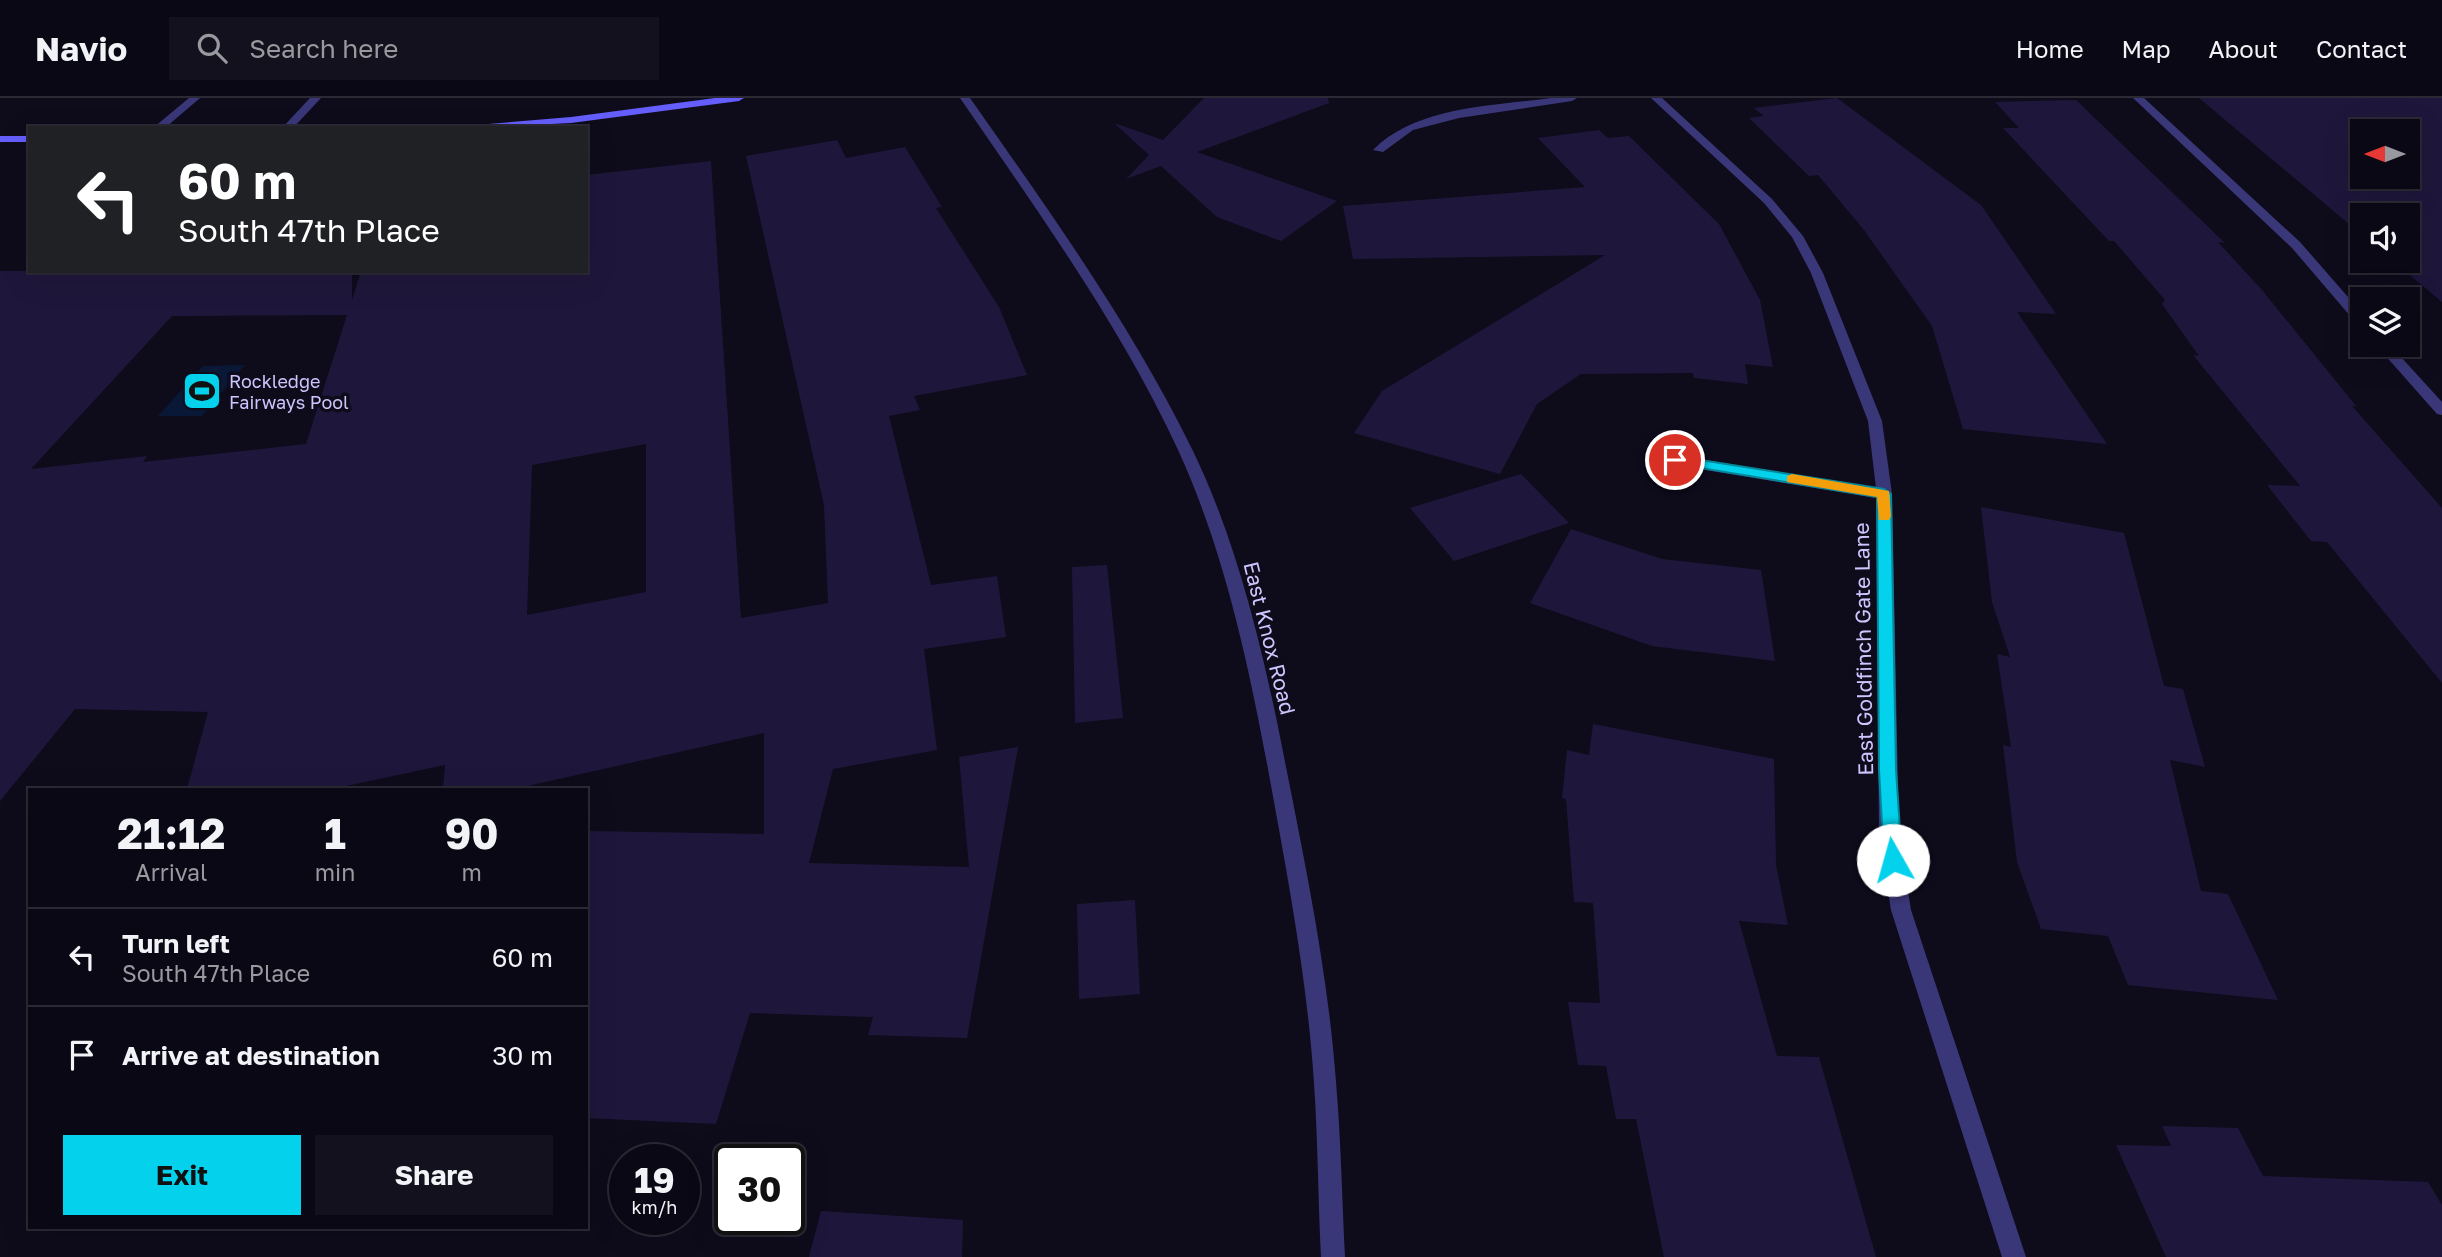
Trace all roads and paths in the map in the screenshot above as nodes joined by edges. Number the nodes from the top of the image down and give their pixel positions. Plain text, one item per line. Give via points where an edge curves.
1 (195, 98) edge
2 (316, 98) edge
3 (740, 98) edge
4 (965, 98) edge
5 (1572, 98) edge
6 (1656, 98) edge
7 (2138, 98) edge
8 (160, 126) edge
9 (289, 126) edge
10 (500, 126) edge
11 (0, 139) edge
12 (28, 139) edge
13 (1379, 150) dead end
14 (2350, 307) edge
15 (2394, 357) edge
16 (2442, 411) edge
17 (1675, 460) dead end
18 (1884, 494) junction
19 (1334, 1257) edge
20 (2014, 1257) edge

1 - 8 street
2 - 9 street
3 - 10 main road
4 - 19 street, East Knox Road via 1140,363 1187,454 1230,565 1265,706 1306,921 1325,1081
5 - 13 street via 1458,115 1409,128
6 - 18 street, East Goldfinch Gate Lane via 1769,201 1808,254 1875,421
7 - 14 street via 2296,246
11 - 12 main road
15 - 16 street
17 - 18 street
18 - 20 street, East Goldfinch Gate Lane via 1889,836 1901,910

